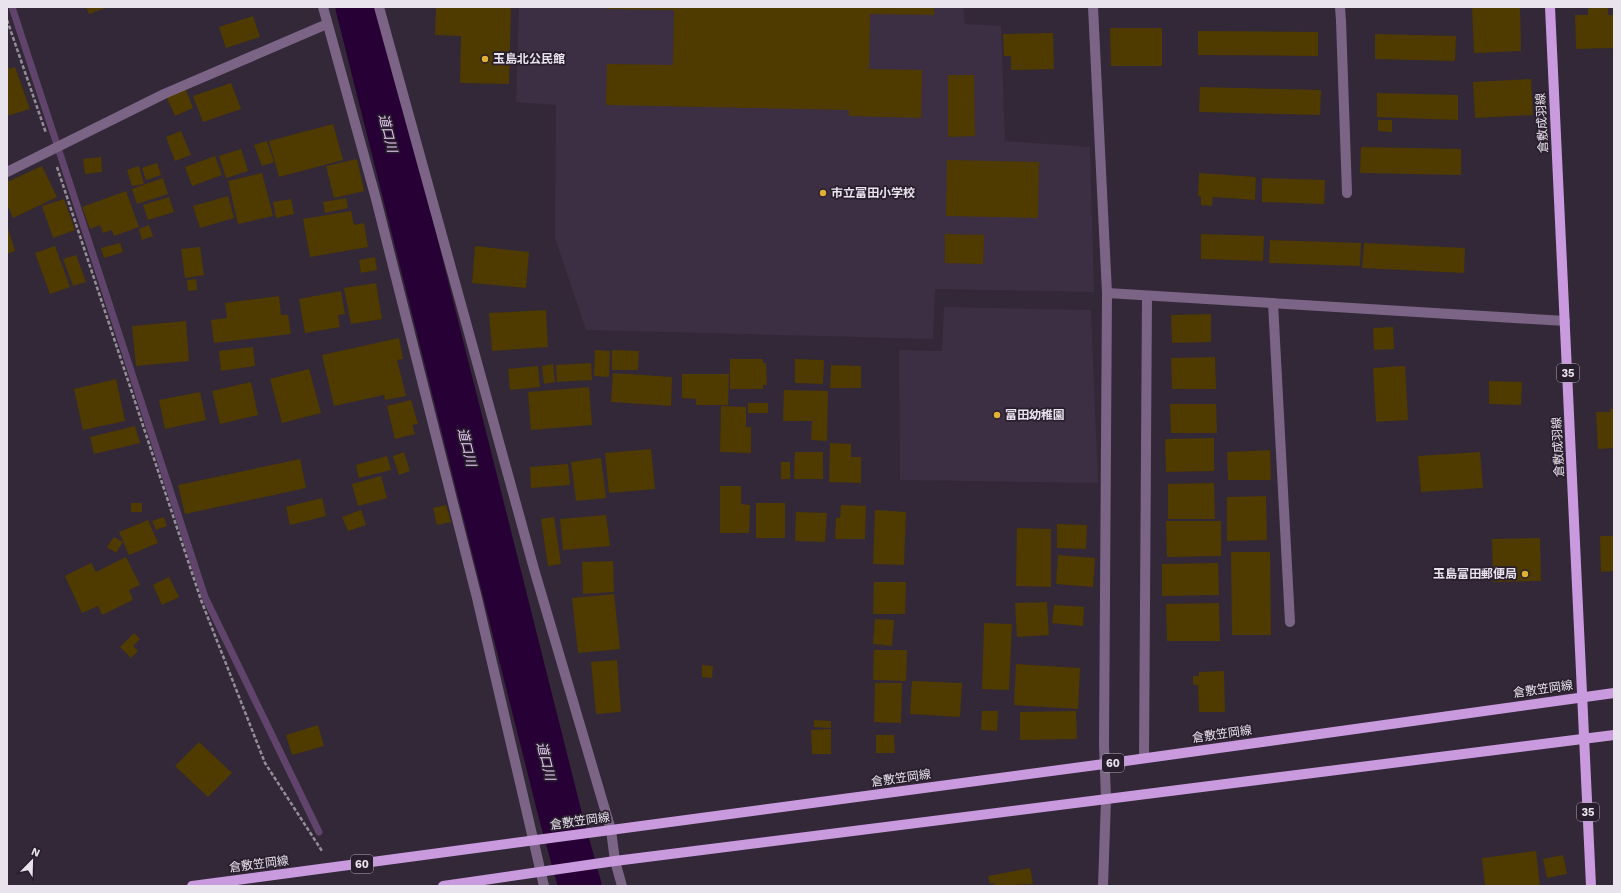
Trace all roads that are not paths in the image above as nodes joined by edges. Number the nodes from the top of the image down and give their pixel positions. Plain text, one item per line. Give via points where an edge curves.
1 (323, 7) edge
2 (379, 7) edge
3 (1093, 7) edge
4 (1340, 7) edge
5 (1550, 7) edge
6 (327, 24) junction
7 (7, 172) edge
8 (1347, 193) dead end
9 (1107, 293) junction
10 (1147, 296) junction
11 (1273, 303) junction
12 (1565, 321) junction
13 (1290, 622) dead end
14 (1614, 693) edge
15 (1583, 696) junction
16 (1614, 735) edge
17 (1585, 739) junction
18 (1144, 758) junction
19 (1104, 764) junction
20 (1106, 799) junction
21 (611, 830) junction
22 (533, 841) junction
23 (615, 861) junction
24 (540, 873) junction
25 (192, 886) edge
26 (443, 886) edge
27 (544, 886) edge
28 (622, 886) edge
29 (1103, 886) edge
30 (1591, 886) edge

1 - 6 street
2 - 21 street via 534,569
3 - 9 street
4 - 8 street
5 - 12 main road, 倉敷成羽線 / 35
6 - 7 street via 164,94
6 - 22 street via 380,214 477,598
9 - 10 street
9 - 19 street
10 - 11 street
10 - 18 street
11 - 12 street
11 - 13 street
12 - 15 main road, 倉敷成羽線 / 35
14 - 15 main road, 倉敷笠岡線 / 60
15 - 17 main road, 倉敷成羽線 / 35
15 - 18 main road, 倉敷笠岡線 / 60
16 - 17 main road
17 - 20 main road
17 - 30 main road, 倉敷成羽線 / 35
18 - 19 main road, 倉敷笠岡線 / 60
19 - 20 street
19 - 21 main road, 倉敷笠岡線 / 60
20 - 23 main road
20 - 29 street
21 - 22 main road, 倉敷笠岡線 / 60
21 - 23 street
22 - 24 street
22 - 25 main road, 倉敷笠岡線 / 60
23 - 24 main road
23 - 28 street
24 - 26 main road
24 - 27 street

